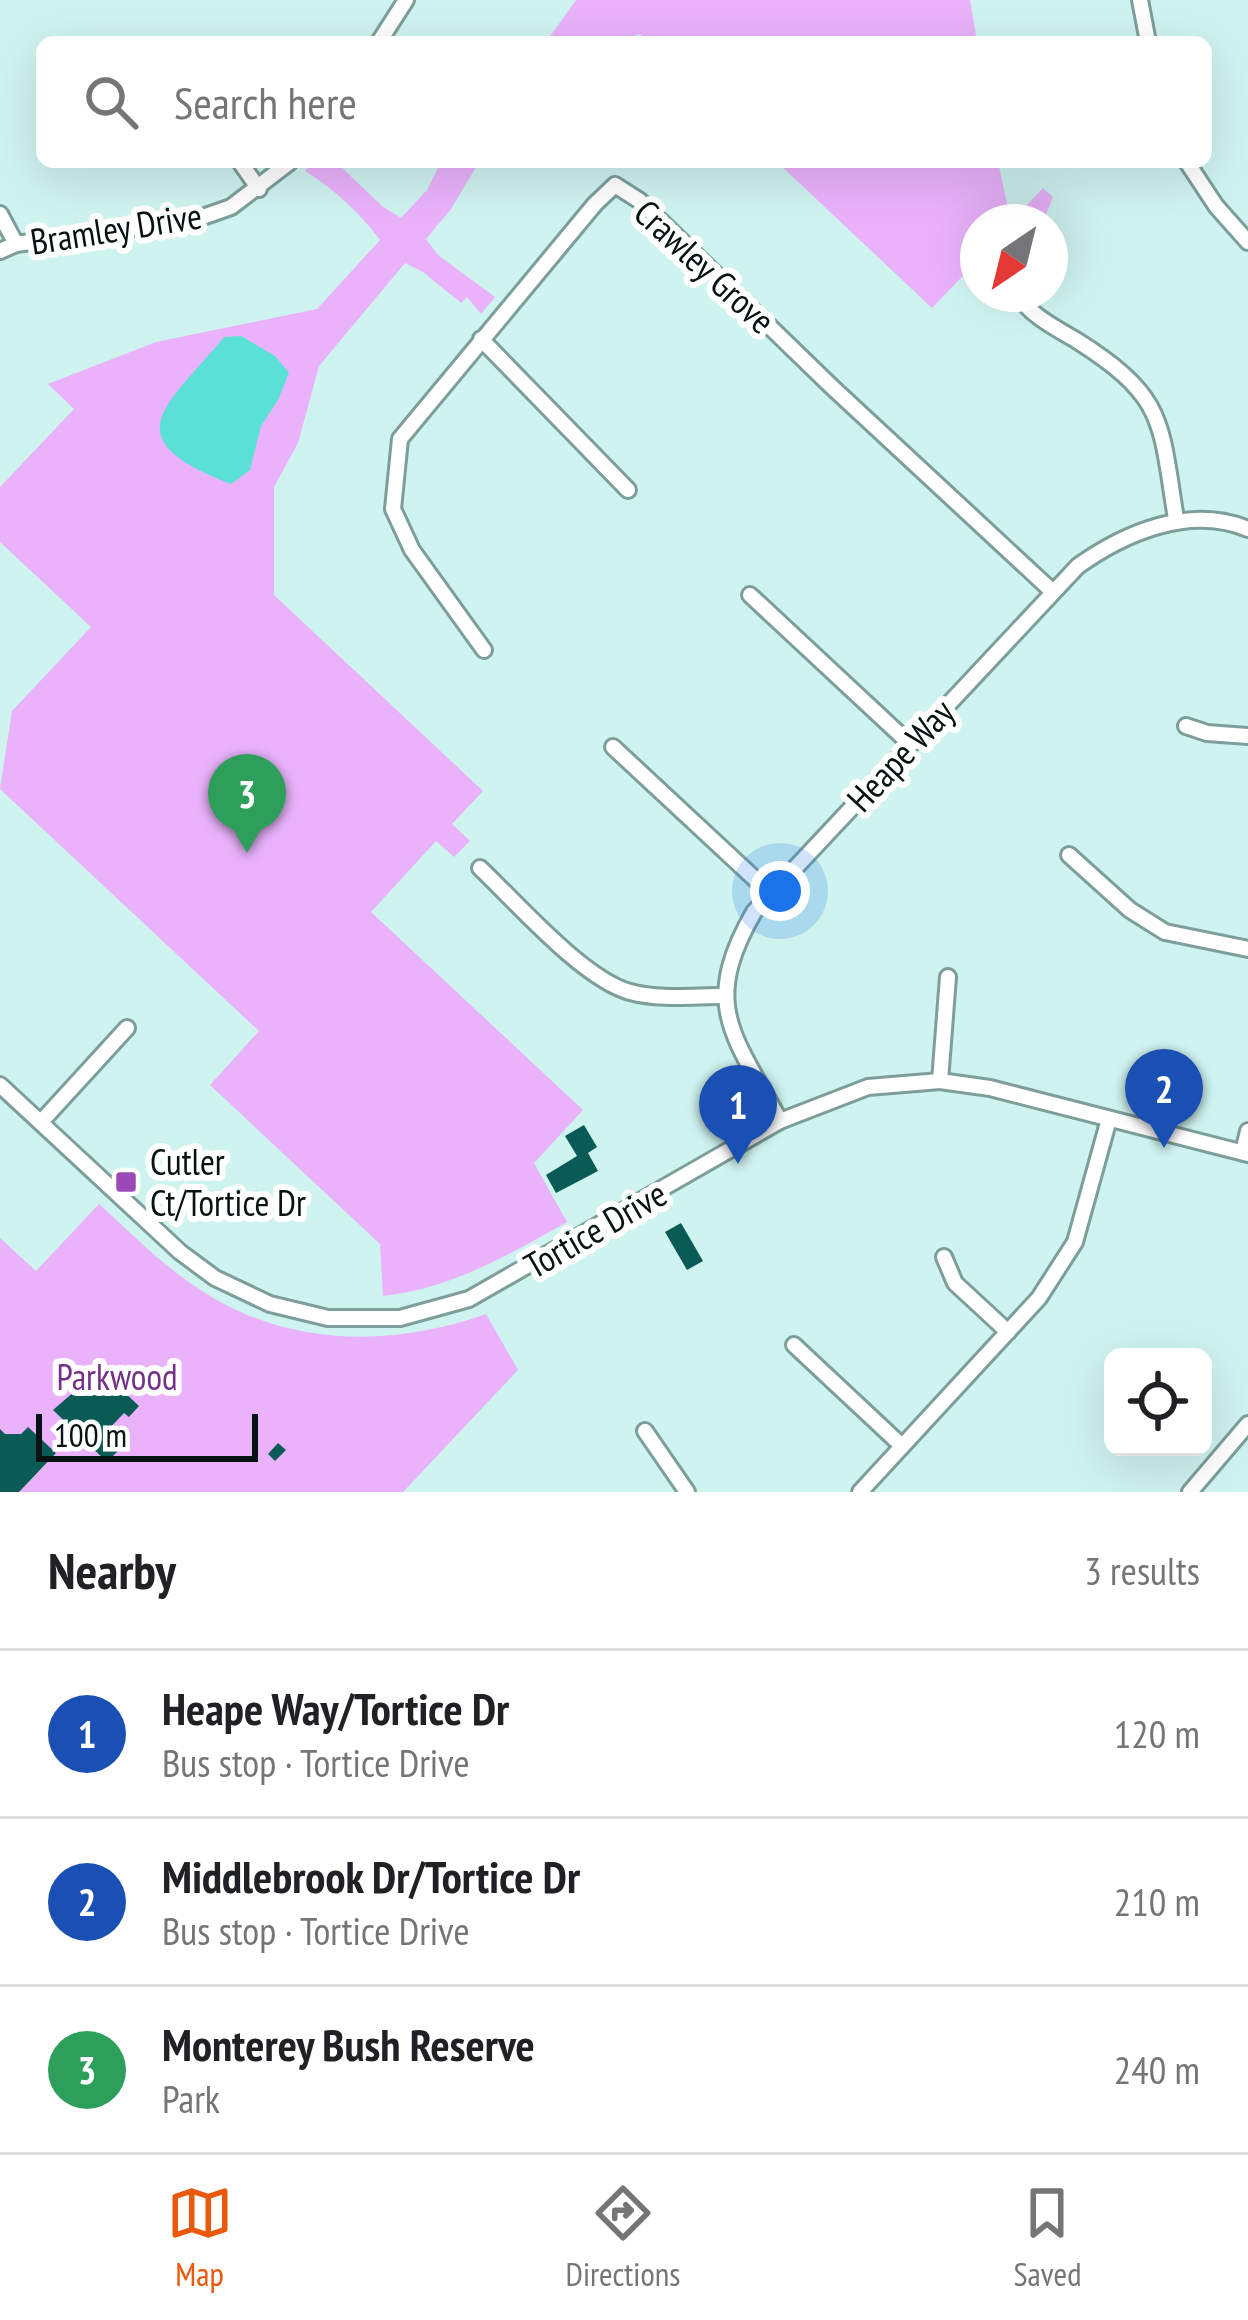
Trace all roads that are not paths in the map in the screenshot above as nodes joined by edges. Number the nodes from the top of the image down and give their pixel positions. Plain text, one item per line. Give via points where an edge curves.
1 (406, 0) edge
2 (1139, 0) edge
3 (383, 36) edge
4 (1147, 36) edge
5 (244, 168) edge
6 (283, 168) edge
7 (1191, 168) edge
8 (259, 189) junction
9 (0, 214) edge
10 (1246, 237) edge
11 (16, 244) junction
12 (0, 251) edge
13 (1033, 312) edge
14 (481, 340) junction
15 (628, 490) dead end
16 (1176, 519) junction
17 (1248, 529) edge
18 (1053, 592) junction
19 (750, 595) dead end
20 (484, 650) dead end
21 (1186, 726) dead end
22 (1248, 736) edge
23 (910, 743) junction
24 (613, 747) dead end
25 (1069, 856) dead end
26 (480, 868) dead end
27 (770, 893) junction
28 (1248, 949) edge
29 (948, 977) dead end
30 (723, 995) junction
31 (127, 1028) dead end
32 (940, 1082) junction
33 (0, 1085) edge
34 (1109, 1119) junction
35 (780, 1121) junction
36 (40, 1122) junction
37 (1248, 1131) edge
38 (1245, 1153) edge
39 (944, 1257) dead end
40 (1008, 1332) junction
41 (794, 1346) dead end
42 (1248, 1424) edge
43 (645, 1431) dead end
44 (902, 1446) junction
45 (686, 1492) edge
46 (860, 1492) edge
47 (1190, 1492) edge

1 - 3 street
2 - 4 street
5 - 8 street
6 - 8 street, Bramley Drive
7 - 10 street
8 - 11 street, Bramley Drive via 197,219
9 - 11 street
11 - 12 street, Bramley Drive
13 - 16 street via 1125,373 1148,400 1161,425
14 - 15 street
14 - 18 street, Crawley Grove via 616,185
14 - 20 street, Crawley Grove via 400,439 393,509 412,550
16 - 17 street, Heape Way
16 - 18 street, Heape Way via 1105,547
18 - 23 street, Heape Way
19 - 23 street
21 - 22 street
23 - 27 street, Heape Way
24 - 27 street
25 - 28 street via 1166,932
26 - 30 street via 592,973 627,992
27 - 30 street, Heape Way via 734,947
29 - 32 street
30 - 35 street via 733,1032
31 - 36 street
32 - 34 street, Tortice Drive
32 - 35 street, Tortice Drive via 868,1088
33 - 36 street, Tortice Drive
34 - 38 street, Tortice Drive
34 - 40 street via 1075,1242
35 - 36 street, Tortice Drive via 469,1299 400,1318 328,1318 270,1304 215,1278
37 - 38 street
39 - 40 street via 956,1283
40 - 44 street
41 - 44 street
42 - 47 street
43 - 45 street
44 - 46 street

